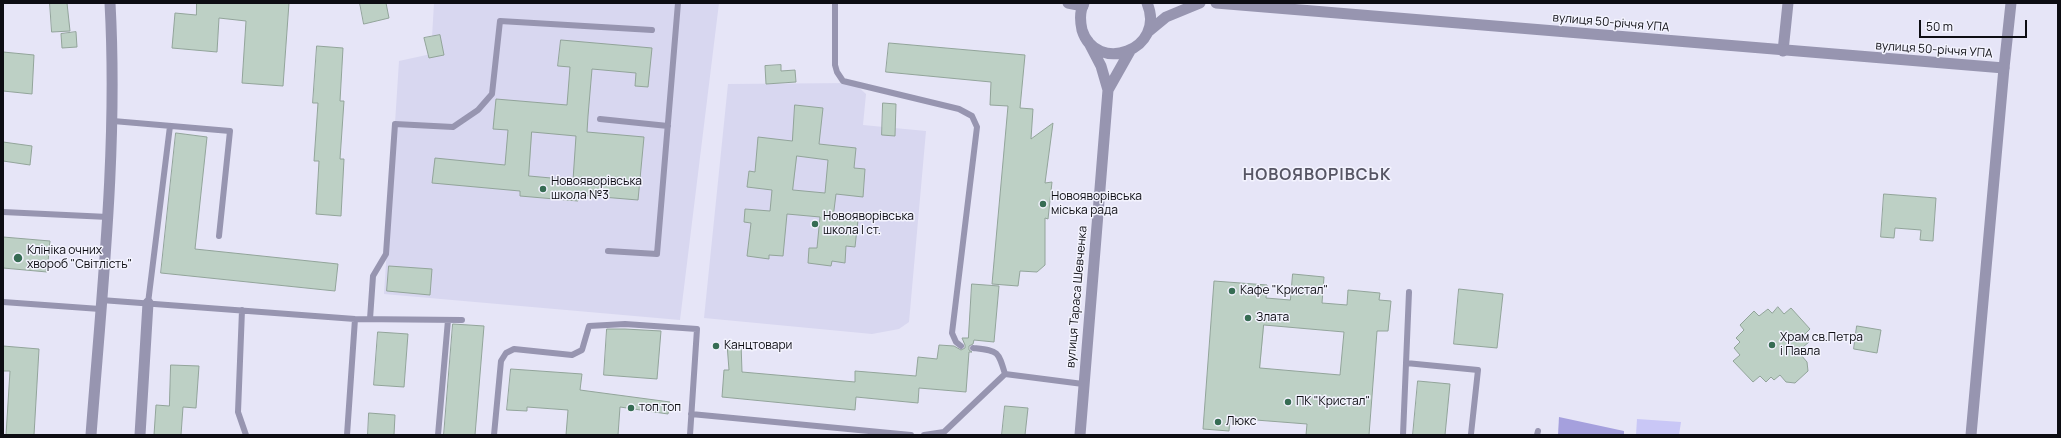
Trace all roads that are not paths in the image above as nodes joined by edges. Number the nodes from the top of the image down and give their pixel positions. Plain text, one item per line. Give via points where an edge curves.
1 (110, 3) edge
2 (678, 3) edge
3 (835, 3) edge
4 (1068, 3) edge
5 (1147, 3) edge
6 (1200, 3) edge
7 (1216, 3) edge
8 (1788, 3) edge
9 (2011, 3) edge
10 (1083, 4) edge
11 (1266, 5) edge
12 (652, 30) dead end
13 (1149, 31) junction
14 (1088, 41) junction
15 (1130, 51) junction
16 (1783, 51) junction
17 (2004, 68) junction
18 (1108, 90) junction
19 (600, 120) dead end
20 (113, 121) junction
21 (170, 126) junction
22 (668, 126) junction
23 (3, 212) edge
24 (108, 216) junction
25 (219, 236) dead end
26 (608, 251) dead end
27 (1409, 292) dead end
28 (3, 302) edge
29 (148, 303) junction
30 (101, 304) junction
31 (242, 310) junction
32 (355, 319) junction
33 (370, 319) junction
34 (448, 320) junction
35 (462, 320) dead end
36 (961, 346) dead end
37 (973, 348) dead end
38 (1406, 363) junction
39 (1005, 374) junction
40 (1083, 384) junction
41 (692, 414) junction
42 (945, 434) edge
43 (1471, 434) dead end
44 (90, 435) edge
45 (140, 435) edge
46 (246, 435) edge
47 (347, 435) edge
48 (438, 435) edge
49 (494, 435) edge
50 (690, 435) edge
51 (912, 435) edge
52 (924, 435) edge
53 (1080, 435) edge
54 (1403, 435) edge
55 (1971, 435) edge

1 - 20 street
2 - 22 lane
3 - 36 lane via 835,64 844,81 959,109 972,116 977,128 952,333
4 - 10 street
5 - 13 street via 1151,13
6 - 13 street via 1166,17
7 - 11 street, вулиця 50-річчя УПА
8 - 16 street
9 - 17 street
10 - 14 street, вулиця Тараса Шевченка via 1081,24
11 - 16 street, вулиця 50-річчя УПА
12 - 33 lane via 500,21 492,94 478,110 453,127 394,124 386,254 374,276
13 - 15 street via 1144,40
14 - 15 street via 1103,52 1112,54
14 - 18 street, вулиця Тараса Шевченка via 1101,66
15 - 18 street, вулиця Тараса Шевченка
16 - 17 street, вулиця 50-річчя УПА
17 - 55 street
18 - 40 street, вулиця Тараса Шевченка
19 - 22 lane
20 - 21 lane
20 - 24 street
21 - 25 lane via 230,131
21 - 29 lane
22 - 26 lane via 658,254
23 - 24 lane
24 - 30 street
27 - 38 lane
28 - 30 lane
29 - 30 lane
29 - 31 lane
29 - 45 street
30 - 44 street
31 - 32 lane
31 - 46 lane via 238,412
32 - 33 lane
32 - 47 lane
33 - 34 lane
34 - 35 lane
34 - 48 lane
37 - 39 lane via 993,351 1000,356
38 - 43 lane via 1478,370
38 - 54 lane
39 - 40 lane
39 - 42 lane
40 - 53 street, вулиця Тараса Шевченка
41 - 49 lane via 697,329 625,324 589,326 582,350 572,355 514,349 506,353 501,361
41 - 50 lane
41 - 51 lane
42 - 52 lane

